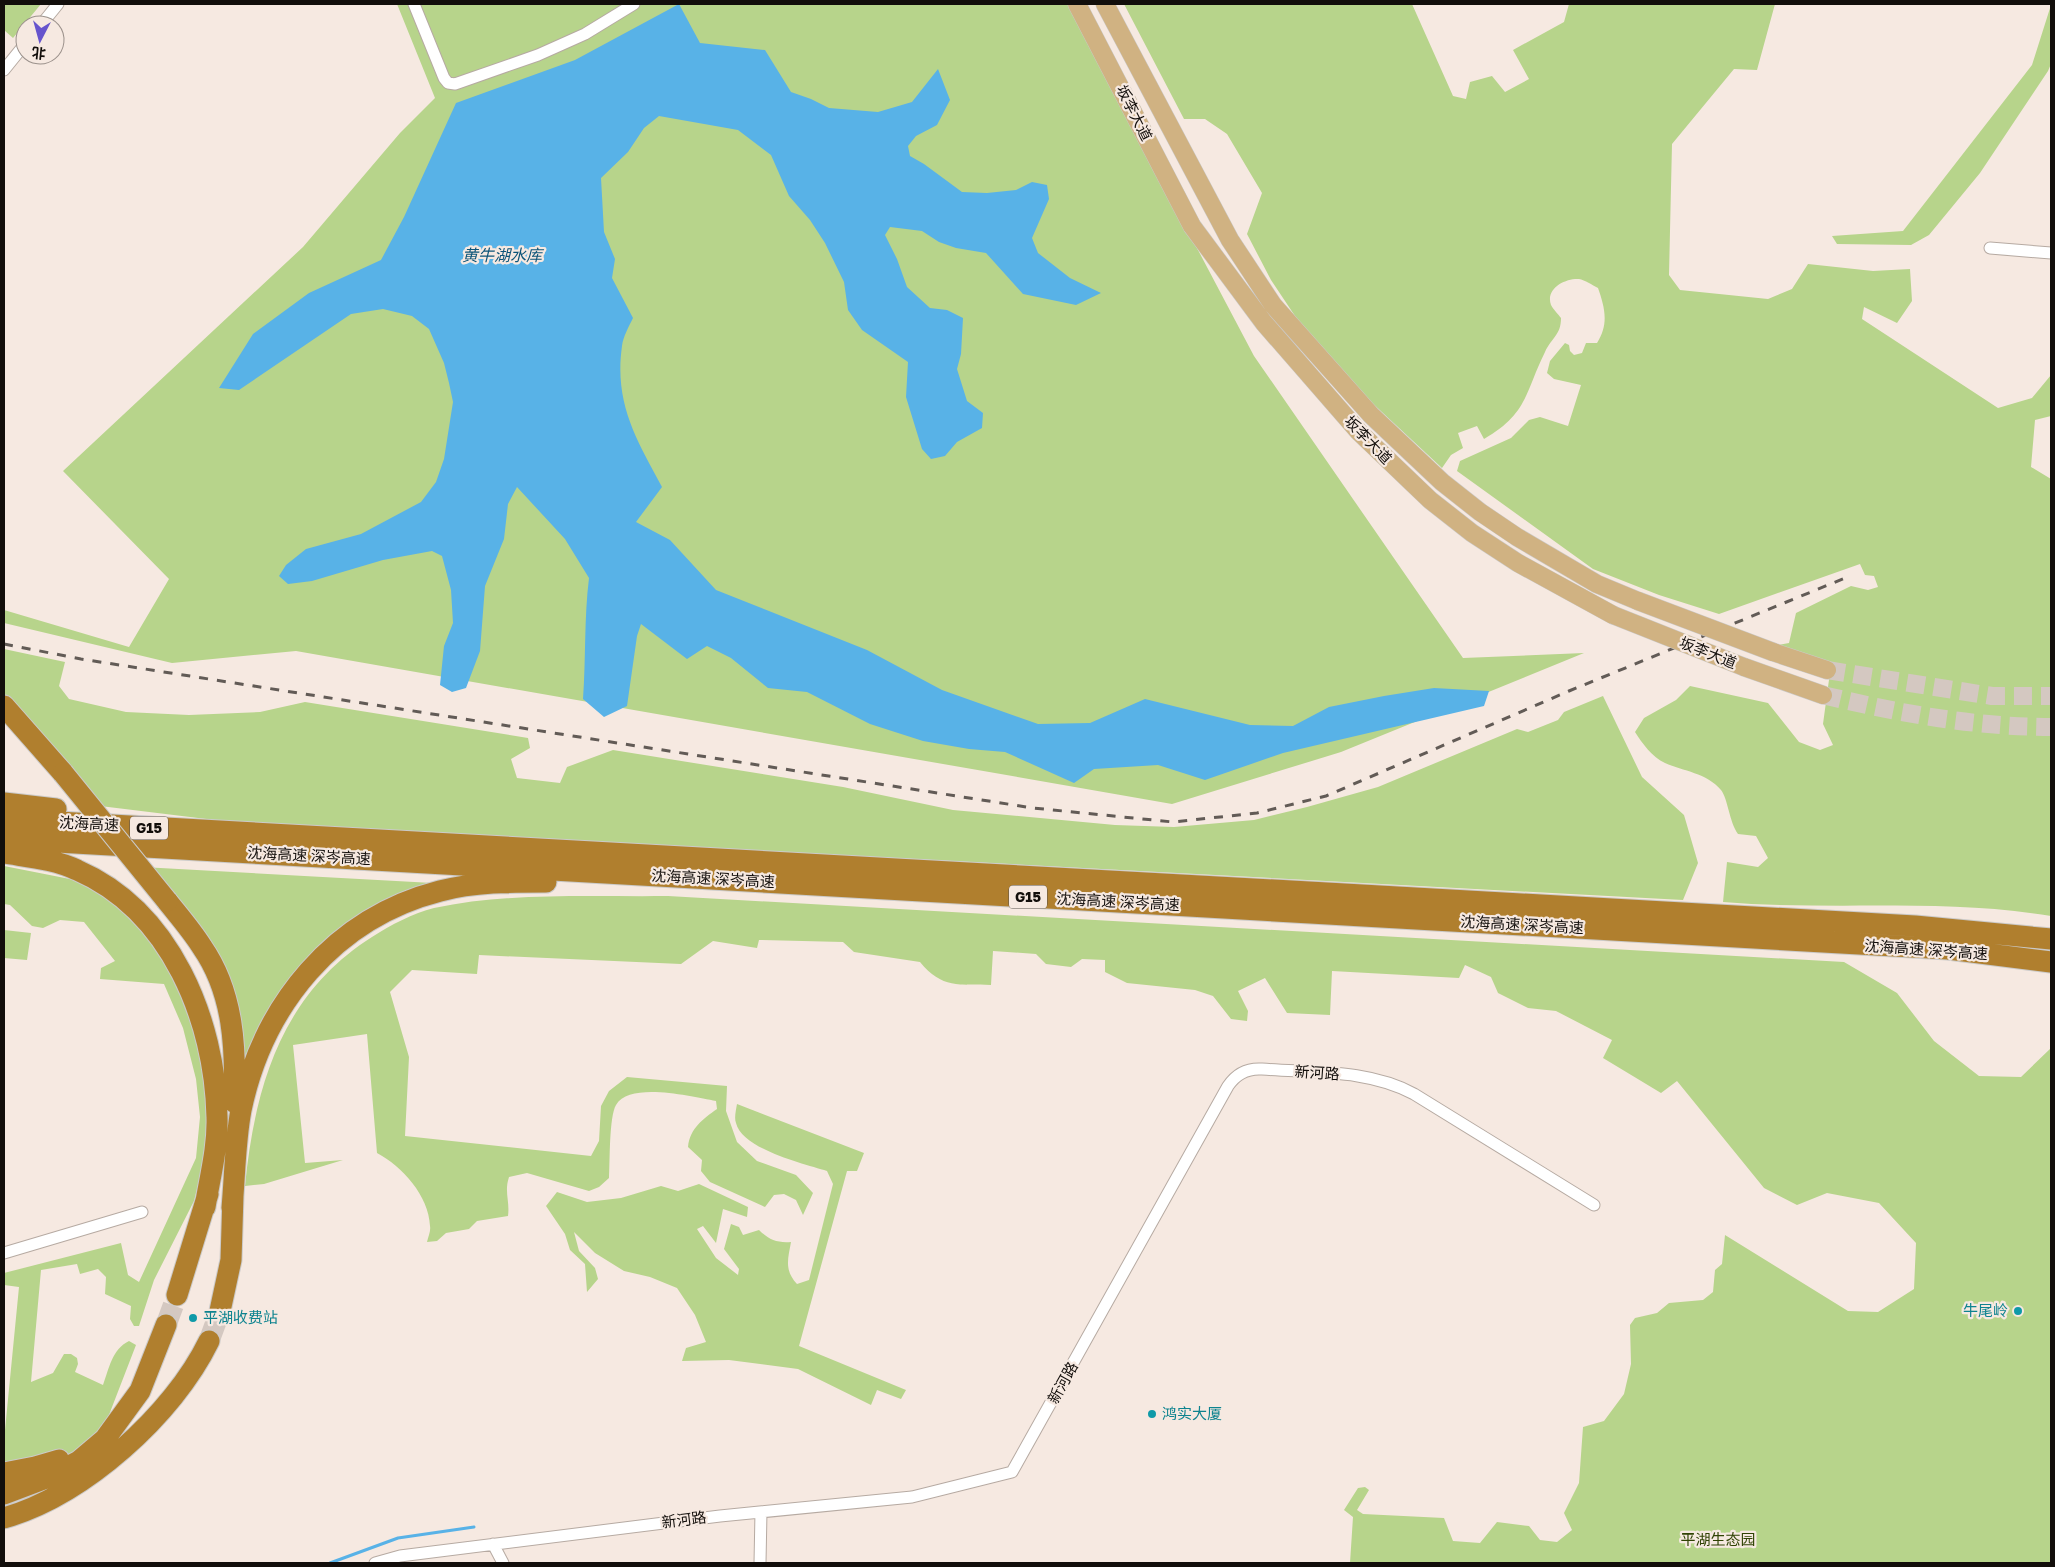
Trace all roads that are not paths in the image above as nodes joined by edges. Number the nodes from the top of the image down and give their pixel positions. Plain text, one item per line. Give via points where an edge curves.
1 (58, 4) edge
2 (414, 4) edge
3 (634, 4) edge
4 (1078, 4) edge
5 (1105, 4) edge
6 (49, 15) edge
7 (15, 56) edge
8 (4, 70) edge
9 (1990, 248) dead end
10 (2051, 254) edge
11 (1827, 670) tunnel mouth
12 (1823, 695) tunnel mouth
13 (4, 706) edge
14 (4, 718) edge
15 (58, 774) junction
16 (4, 803) edge
17 (4, 819) edge
18 (295, 836) junction
19 (4, 839) edge
20 (4, 853) edge
21 (797, 884) junction
22 (161, 901) junction
23 (2051, 938) edge
24 (2051, 962) edge
25 (1594, 1205) dead end
26 (205, 1206) junction
27 (232, 1208) junction
28 (142, 1212) dead end
29 (4, 1253) edge
30 (177, 1295) tunnel mouth
31 (220, 1310) tunnel mouth
32 (166, 1325) tunnel mouth
33 (209, 1341) tunnel mouth
34 (140, 1391) junction
35 (168, 1402) junction
36 (4, 1473) edge
37 (4, 1494) edge
38 (4, 1504) edge
39 (761, 1512) junction
40 (4, 1518) edge
41 (494, 1544) junction
42 (375, 1563) edge
43 (504, 1563) edge
44 (760, 1563) edge

1 - 6 street
2 - 3 street via 444,78 455,84 577,38
4 - 12 main road, 坂李大道, bridge via 1192,226 1264,323 1346,417 1430,500 1525,568 1613,615
5 - 11 main road, 坂李大道, bridge via 1230,240 1273,305 1371,415 1442,482 1517,537 1597,584
7 - 8 street
9 - 10 street
13 - 15 highway
14 - 15 highway
15 - 22 highway
16 - 18 highway
17 - 18 highway, 沈海高速 / G15
18 - 23 highway, 沈海高速 深岑高速 / G15 via 1866,923
19 - 21 highway, 沈海高速 深岑高速 / G15
20 - 26 highway via 60,863 92,876 134,908 170,954 196,1005 211,1057 217,1117
21 - 24 highway, 沈海高速 深岑高速 / G15 via 1948,950
21 - 27 highway via 572,881 469,886 418,898 369,921 321,956 287,999 264,1038 240,1116
22 - 26 highway via 209,976 227,1042 222,1140
22 - 27 highway via 203,948 216,973 230,1016 236,1061
25 - 39 street, 新河路 via 1392,1083 1354,1075 1262,1068 1248,1070 1236,1076 1228,1086 1012,1472 912,1497
26 - 30 highway
27 - 31 highway via 231,1260
28 - 29 street
32 - 34 highway
33 - 35 highway via 199,1361
34 - 36 highway via 111,1426 80,1450 35,1467
34 - 37 highway via 94,1451 49,1477
35 - 38 highway via 84,1469 54,1486
35 - 40 highway via 112,1458 77,1484 45,1503
39 - 41 street, 新河路
39 - 44 street
41 - 42 street, 新河路 via 400,1556
41 - 43 street

